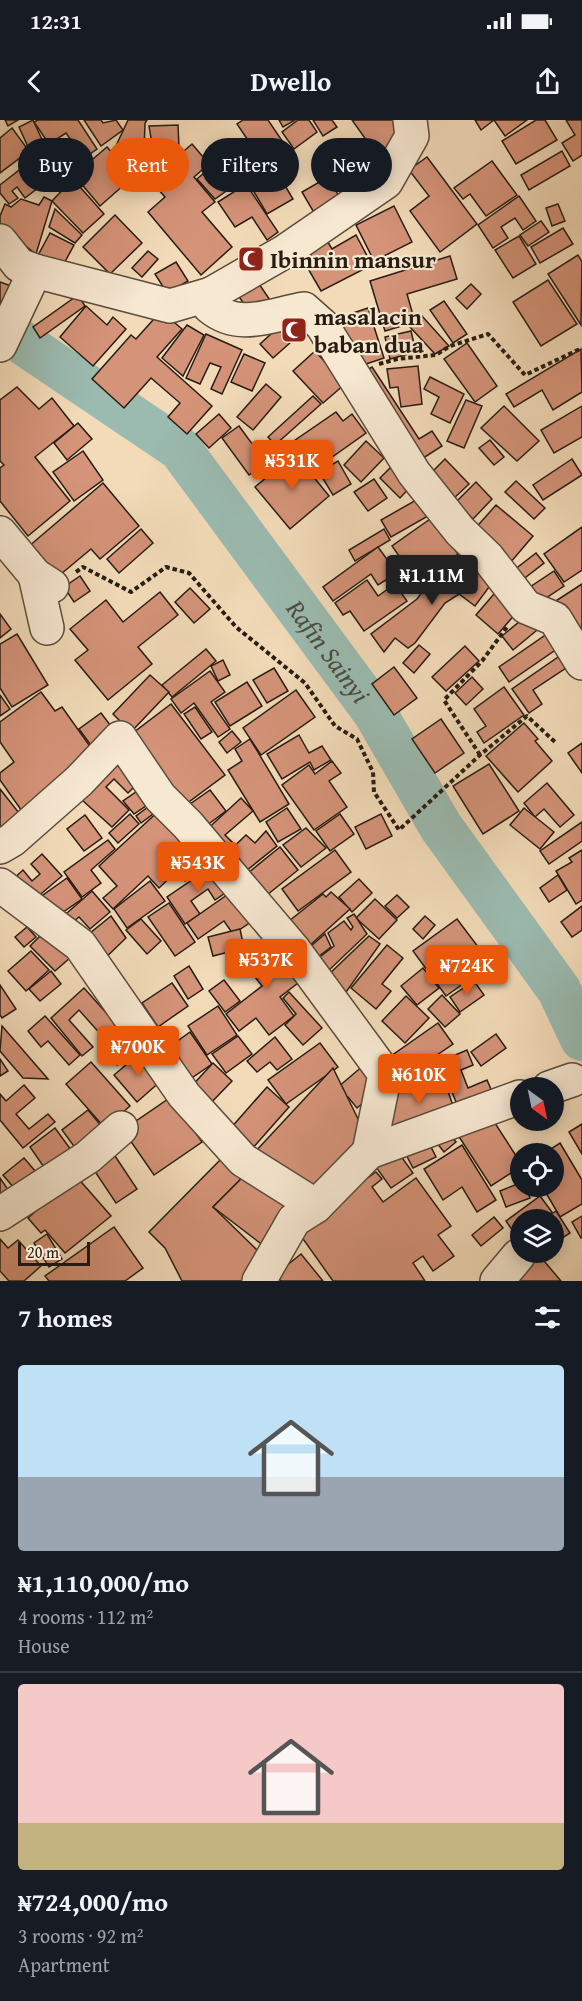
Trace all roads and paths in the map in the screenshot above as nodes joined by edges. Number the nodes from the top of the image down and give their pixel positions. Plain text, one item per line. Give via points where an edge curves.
1 (410, 120) edge
2 (14, 261) edge
3 (211, 294) junction
4 (0, 345) edge
5 (582, 348) edge
6 (349, 372) junction
7 (0, 533) edge
8 (43, 580) junction
9 (526, 607) junction
10 (47, 627) dead end
11 (582, 663) edge
12 (555, 742) dead end
13 (480, 755) junction
14 (0, 847) edge
15 (0, 885) edge
16 (510, 1101) edge
17 (121, 1128) dead end
18 (369, 1152) junction
19 (316, 1206) junction
20 (0, 1214) edge
21 (512, 1263) edge
22 (259, 1281) edge
23 (497, 1281) edge

1 - 3 street via 412,136 386,182 284,252
2 - 3 street via 171,306
2 - 4 street
3 - 6 street via 210,307 223,318 245,321 304,309 322,325
5 - 6 path via 525,375 488,334 450,346 436,355 397,359
6 - 9 street via 414,473
7 - 8 street
8 - 10 street
8 - 13 path via 83,567 131,592 166,567 189,573 236,627 305,683 335,726 357,740 373,772 374,792 399,830
9 - 11 street via 555,619
9 - 13 path via 444,700
12 - 13 path via 527,716
14 - 18 street via 79,781 120,738 160,797 294,950 385,1074
15 - 19 street via 80,945 184,1095 243,1160
16 - 18 street
17 - 20 street via 88,1157
18 - 19 street
19 - 22 street via 294,1220
21 - 23 street

